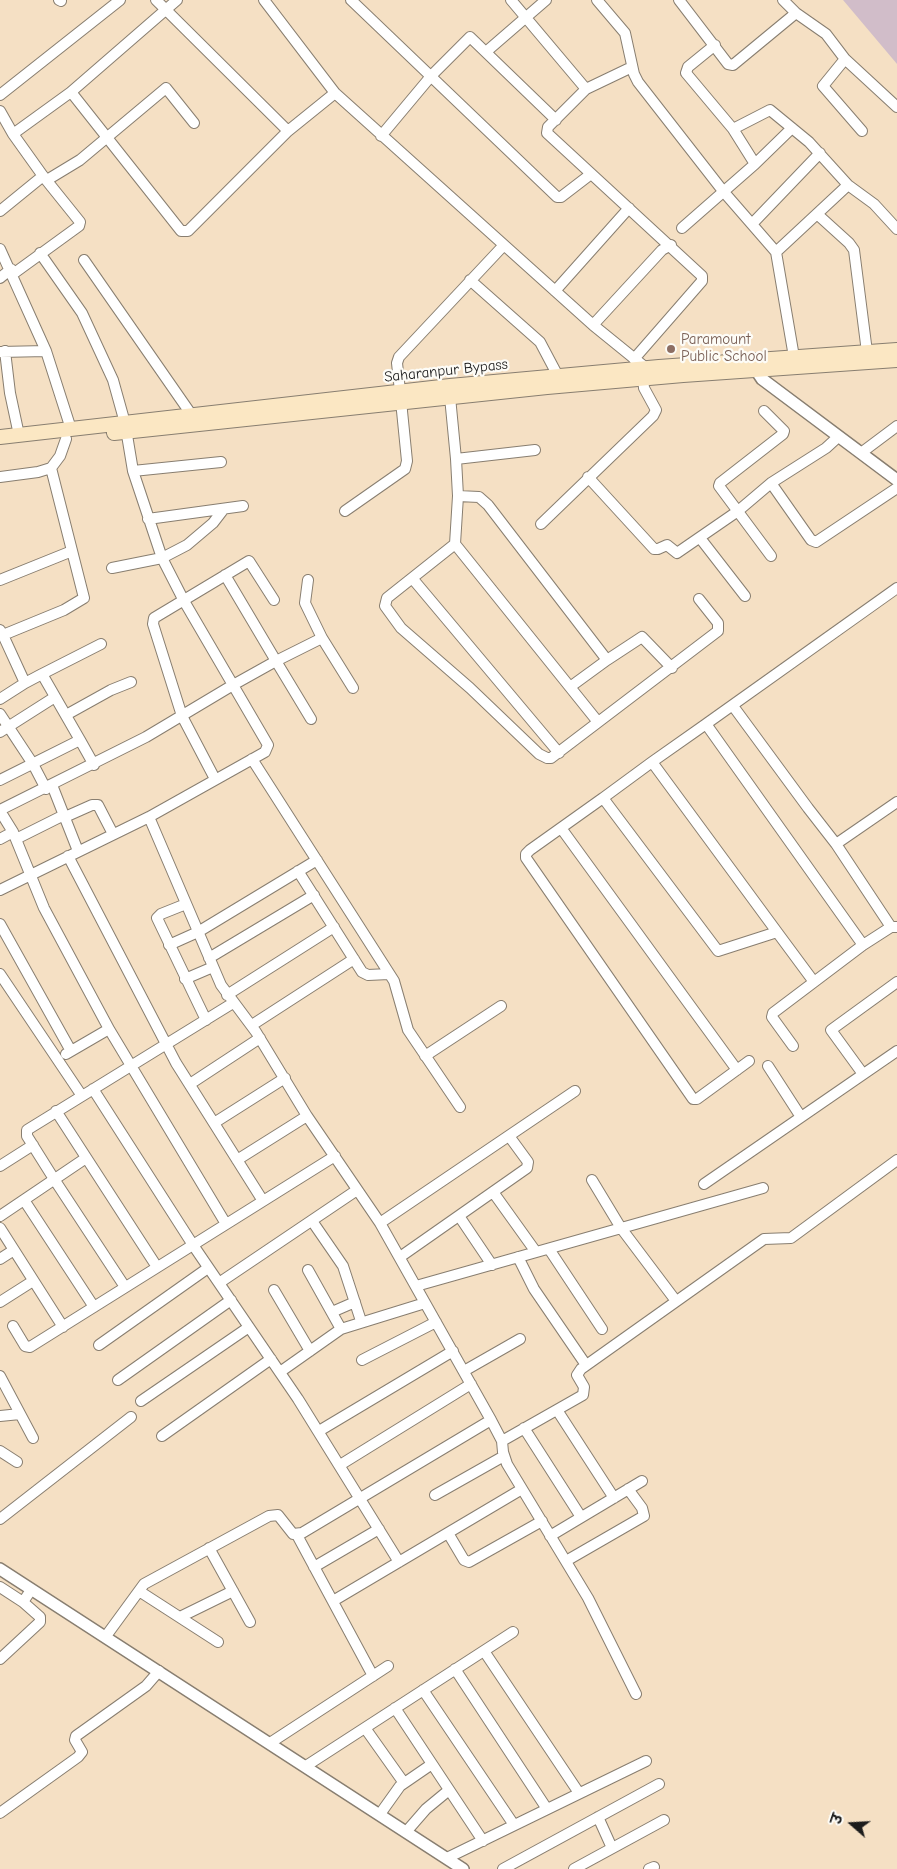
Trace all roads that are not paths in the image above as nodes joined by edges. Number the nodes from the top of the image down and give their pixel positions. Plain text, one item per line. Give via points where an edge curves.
1 (120, 0) edge
2 (156, 0) edge
3 (177, 0) edge
4 (264, 0) edge
5 (351, 0) edge
6 (511, 0) edge
7 (546, 0) edge
8 (597, 0) edge
9 (679, 0) edge
10 (783, 0) edge
11 (166, 10) junction
12 (796, 13) junction
13 (526, 18) junction
14 (715, 45) junction
15 (486, 51) junction
16 (845, 58) junction
17 (632, 67) junction
18 (432, 75) junction
19 (586, 89) junction
20 (71, 92) junction
21 (335, 93) junction
22 (0, 95) edge
23 (897, 107) edge
24 (0, 111) edge
25 (556, 120) junction
26 (194, 123) dead end
27 (792, 128) junction
28 (733, 129) junction
29 (288, 131) junction
30 (862, 131) dead end
31 (13, 134) junction
32 (106, 136) junction
33 (381, 136) junction
34 (820, 153) junction
35 (755, 164) junction
36 (591, 174) junction
37 (45, 178) junction
38 (848, 184) junction
39 (724, 191) junction
40 (629, 208) junction
41 (0, 211) edge
42 (817, 214) junction
43 (752, 224) junction
44 (682, 228) dead end
45 (897, 229) edge
46 (504, 245) junction
47 (671, 245) junction
48 (0, 249) edge
49 (776, 252) junction
50 (40, 253) junction
51 (84, 260) dead end
52 (12, 272) junction
53 (0, 278) edge
54 (470, 280) junction
55 (555, 291) junction
56 (593, 325) junction
57 (897, 350) edge
58 (46, 351) junction
59 (3, 352) edge
60 (867, 352) junction
61 (794, 356) junction
62 (634, 359) junction
63 (897, 360) edge
64 (756, 365) junction
65 (645, 375) junction
66 (558, 376) junction
67 (5, 393) edge
68 (428, 394) junction
69 (400, 396) junction
70 (450, 397) junction
71 (764, 411) dead end
72 (191, 414) junction
73 (897, 426) edge
74 (125, 427) junction
75 (68, 434) junction
76 (19, 435) junction
77 (0, 437) edge
78 (838, 437) junction
79 (0, 446) edge
80 (536, 450) dead end
81 (860, 453) junction
82 (456, 459) junction
83 (221, 462) dead end
84 (51, 468) junction
85 (133, 470) junction
86 (0, 477) edge
87 (588, 477) junction
88 (897, 480) edge
89 (771, 483) junction
90 (897, 488) edge
91 (458, 496) junction
92 (243, 506) dead end
93 (223, 510) junction
94 (345, 511) dead end
95 (738, 511) junction
96 (148, 519) junction
97 (541, 524) dead end
98 (700, 538) junction
99 (455, 544) junction
100 (72, 551) junction
101 (771, 556) dead end
102 (162, 558) junction
103 (112, 568) dead end
104 (225, 575) junction
105 (412, 578) junction
106 (0, 580) edge
107 (308, 580) dead end
108 (897, 588) edge
109 (745, 596) dead end
110 (699, 599) dead end
111 (274, 600) dead end
112 (184, 601) junction
113 (1, 633) edge
114 (322, 638) junction
115 (101, 644) dead end
116 (607, 660) junction
117 (276, 661) junction
118 (672, 668) junction
119 (42, 674) junction
120 (131, 682) dead end
121 (25, 683) junction
122 (233, 685) junction
123 (570, 687) junction
124 (353, 688) dead end
125 (55, 697) junction
126 (0, 699) edge
127 (733, 706) junction
128 (0, 714) edge
129 (66, 715) junction
130 (182, 716) junction
131 (311, 720) dead end
132 (598, 722) junction
133 (706, 724) junction
134 (4, 729) edge
135 (80, 740) junction
136 (559, 753) junction
137 (252, 759) junction
138 (652, 762) junction
139 (33, 764) junction
140 (94, 765) junction
141 (215, 779) junction
142 (0, 780) edge
143 (49, 787) junction
144 (603, 798) junction
145 (897, 802) edge
146 (0, 810) edge
147 (65, 816) junction
148 (149, 817) junction
149 (562, 828) junction
150 (114, 834) junction
151 (14, 835) junction
152 (0, 839) edge
153 (836, 844) junction
154 (78, 851) junction
155 (68, 856) junction
156 (317, 860) junction
157 (298, 871) junction
158 (30, 875) junction
159 (0, 890) edge
160 (314, 895) junction
161 (186, 904) junction
162 (0, 924) edge
163 (334, 927) junction
164 (894, 927) edge
165 (198, 932) junction
166 (777, 932) junction
167 (169, 945) junction
168 (863, 945) junction
169 (354, 959) junction
170 (211, 963) junction
171 (0, 974) edge
172 (389, 974) junction
173 (185, 979) junction
174 (814, 982) junction
175 (897, 982) edge
176 (230, 999) junction
177 (500, 1006) dead end
178 (206, 1020) junction
179 (252, 1025) junction
180 (108, 1029) junction
181 (260, 1038) junction
182 (166, 1044) junction
183 (793, 1046) dead end
184 (71, 1051) junction
185 (897, 1051) edge
186 (425, 1056) junction
187 (58, 1059) junction
188 (749, 1061) dead end
189 (768, 1066) dead end
190 (130, 1067) junction
191 (737, 1070) junction
192 (863, 1074) junction
193 (285, 1078) junction
194 (190, 1084) junction
195 (93, 1089) junction
196 (575, 1091) dead end
197 (82, 1096) junction
198 (460, 1107) dead end
199 (56, 1111) junction
200 (307, 1116) junction
201 (801, 1117) junction
202 (214, 1123) junction
203 (509, 1136) junction
204 (33, 1145) junction
205 (334, 1156) junction
206 (86, 1158) junction
207 (237, 1160) junction
208 (897, 1160) edge
209 (0, 1166) edge
210 (54, 1179) junction
211 (592, 1180) dead end
212 (704, 1184) dead end
213 (763, 1188) dead end
214 (357, 1190) junction
215 (493, 1192) junction
216 (24, 1200) junction
217 (263, 1201) junction
218 (0, 1216) edge
219 (459, 1216) junction
220 (312, 1221) junction
221 (226, 1224) junction
222 (380, 1224) junction
223 (0, 1228) edge
224 (621, 1228) junction
225 (193, 1245) junction
226 (549, 1249) junction
227 (14, 1250) junction
228 (536, 1252) junction
229 (400, 1257) junction
230 (518, 1257) junction
231 (0, 1259) edge
232 (492, 1265) junction
233 (157, 1267) junction
234 (208, 1268) junction
235 (308, 1270) dead end
236 (33, 1281) junction
237 (219, 1283) junction
238 (416, 1286) junction
239 (126, 1287) junction
240 (274, 1290) dead end
241 (231, 1300) junction
242 (0, 1302) edge
243 (355, 1302) junction
244 (676, 1302) junction
245 (425, 1303) junction
246 (94, 1307) junction
247 (332, 1312) junction
248 (361, 1321) junction
249 (436, 1322) junction
250 (13, 1326) dead end
251 (63, 1327) junction
252 (249, 1327) junction
253 (341, 1329) junction
254 (602, 1329) dead end
255 (520, 1339) dead end
256 (99, 1346) dead end
257 (310, 1351) junction
258 (453, 1351) junction
259 (271, 1359) junction
260 (362, 1360) dead end
261 (586, 1365) junction
262 (464, 1371) junction
263 (280, 1372) junction
264 (0, 1376) edge
265 (118, 1380) dead end
266 (471, 1384) junction
267 (0, 1397) edge
268 (12, 1398) junction
269 (141, 1401) dead end
270 (557, 1410) junction
271 (20, 1414) junction
272 (0, 1416) edge
273 (131, 1417) dead end
274 (491, 1420) junction
275 (524, 1428) junction
276 (319, 1431) junction
277 (162, 1436) dead end
278 (32, 1438) dead end
279 (502, 1441) junction
280 (0, 1451) edge
281 (504, 1456) junction
282 (17, 1462) dead end
283 (340, 1465) junction
284 (642, 1481) dead end
285 (522, 1489) junction
286 (628, 1490) junction
287 (435, 1495) dead end
288 (360, 1496) junction
289 (614, 1498) junction
290 (581, 1517) junction
291 (0, 1519) edge
292 (542, 1521) junction
293 (379, 1529) junction
294 (448, 1533) junction
295 (296, 1535) junction
296 (550, 1536) junction
297 (210, 1548) junction
298 (566, 1561) junction
299 (399, 1562) junction
300 (314, 1567) junction
301 (0, 1569) edge
302 (0, 1586) edge
303 (139, 1591) junction
304 (233, 1591) junction
305 (27, 1595) junction
306 (333, 1601) junction
307 (180, 1618) junction
308 (250, 1622) dead end
309 (512, 1632) dead end
310 (106, 1636) junction
311 (218, 1642) dead end
312 (484, 1651) junction
313 (2, 1654) edge
314 (388, 1666) dead end
315 (455, 1669) junction
316 (159, 1671) junction
317 (373, 1676) junction
318 (423, 1690) junction
319 (636, 1694) dead end
320 (395, 1708) junction
321 (365, 1728) junction
322 (270, 1743) junction
323 (646, 1761) dead end
324 (432, 1764) junction
325 (306, 1766) junction
326 (404, 1783) junction
327 (659, 1784) dead end
328 (449, 1790) junction
329 (579, 1794) junction
330 (547, 1809) junction
331 (0, 1813) edge
332 (380, 1814) junction
333 (598, 1817) junction
334 (664, 1820) dead end
335 (514, 1825) junction
336 (406, 1832) junction
337 (483, 1841) junction
338 (612, 1848) junction
339 (447, 1858) junction
340 (463, 1869) edge
341 (503, 1869) edge
342 (574, 1869) edge

1 - 22 street
2 - 11 street
3 - 11 street
4 - 21 street
5 - 18 street
6 - 13 street
7 - 13 street
8 - 17 street via 625,33
9 - 14 street
10 - 12 street
11 - 20 street
11 - 29 street
12 - 14 street via 733,65 728,64
12 - 16 street via 826,34
13 - 15 street
13 - 19 street
14 - 28 street via 686,70
15 - 18 street via 468,37
15 - 25 street
16 - 23 street
16 - 30 street via 824,88
17 - 19 street
17 - 39 street via 638,82
18 - 33 street
18 - 36 street via 557,197
19 - 25 street
20 - 31 street
20 - 32 street
21 - 29 street
21 - 33 street
24 - 31 street
25 - 36 street via 548,127 547,133
26 - 32 street via 166,88
27 - 28 street via 770,110
27 - 34 street
27 - 35 street
28 - 35 street
29 - 32 street via 185,231
31 - 37 street
32 - 37 street via 80,160
33 - 46 street
34 - 38 street
34 - 43 street
35 - 39 street
36 - 40 street
37 - 41 street
37 - 50 street via 80,224
38 - 42 street
38 - 45 street via 874,204
39 - 43 street
39 - 44 street
40 - 47 street
40 - 55 street
42 - 49 street
42 - 60 street via 854,250
43 - 49 street
46 - 54 street
46 - 55 street
47 - 56 street via 662,250
47 - 62 street via 702,276 702,281
48 - 52 street
49 - 61 street
50 - 52 street
50 - 74 street via 82,313 113,380
51 - 72 street
52 - 53 street
52 - 58 street
54 - 66 street via 540,342
54 - 69 street via 399,357
55 - 56 street
56 - 62 street
57 - 60 main road, Saharanpur Bypass
58 - 59 street
58 - 75 street
59 - 67 street
60 - 61 main road, Saharanpur Bypass
61 - 64 main road, Saharanpur Bypass
62 - 65 street
63 - 64 main road
64 - 65 main road, Saharanpur Bypass
64 - 78 street via 762,379
65 - 66 main road, Saharanpur Bypass
65 - 70 main road
65 - 87 street via 644,388 655,412
66 - 68 main road, Saharanpur Bypass
67 - 76 street
68 - 69 main road, Saharanpur Bypass
68 - 70 main road
69 - 72 main road, Saharanpur Bypass
69 - 74 main road
69 - 94 street via 405,469
70 - 82 street
71 - 95 street via 784,431 783,434 720,483 720,489
72 - 74 main road, Saharanpur Bypass
73 - 81 street
74 - 75 main road, Saharanpur Bypass
74 - 85 street
75 - 76 main road, Saharanpur Bypass
75 - 79 main road
75 - 84 street via 60,456
76 - 77 main road, Saharanpur Bypass
78 - 81 street
78 - 89 street
80 - 82 street
81 - 88 street
82 - 91 street
83 - 85 street
84 - 86 street
84 - 100 street
85 - 96 street
87 - 97 street
87 - 98 street via 654,549 666,544 677,553
89 - 90 street via 811,540 816,542
89 - 95 street
91 - 99 street
91 - 116 street via 479,497 488,504
92 - 93 street
93 - 96 street
93 - 102 street via 213,523 187,544
95 - 98 street
95 - 101 street
96 - 102 street
98 - 109 street
99 - 105 street
99 - 123 street
100 - 106 street
100 - 113 street via 84,599 64,610
102 - 103 street
102 - 112 street
104 - 111 street via 251,562
104 - 112 street
104 - 117 street
105 - 136 street
105 - 136 street via 385,601 385,606 401,628 539,754 551,758
107 - 114 street via 304,603
108 - 127 street
110 - 118 street via 718,623 718,630
112 - 122 street
112 - 130 street via 155,616 153,622
113 - 121 street
114 - 117 street
114 - 124 street
115 - 119 street
116 - 118 street via 642,637
116 - 123 street
117 - 122 street
117 - 131 street
118 - 132 street
119 - 121 street
119 - 125 street
120 - 129 street
121 - 126 street
122 - 130 street
122 - 137 street via 268,745 265,752
123 - 132 street
125 - 129 street
125 - 134 street
127 - 133 street
127 - 153 street
128 - 134 street
129 - 135 street
130 - 140 street
130 - 141 street
132 - 136 street
133 - 138 street
133 - 168 street
134 - 139 street
135 - 139 street
135 - 140 street
137 - 141 street
137 - 156 street
138 - 144 street
138 - 166 street
139 - 142 street
139 - 143 street
140 - 143 street
141 - 148 street
143 - 146 street
143 - 147 street
144 - 149 street
144 - 166 street via 718,951
145 - 153 street
146 - 151 street
147 - 150 street via 98,805
147 - 151 street
147 - 154 street
148 - 150 street
148 - 161 street
149 - 191 street
149 - 191 street via 530,850 526,858 690,1095 697,1099
150 - 154 street
151 - 152 street
151 - 158 street
153 - 164 street
154 - 155 street
155 - 158 street
155 - 182 street
156 - 157 street
156 - 172 street
157 - 160 street
157 - 165 street
158 - 159 street
158 - 180 street
160 - 163 street
160 - 170 street
161 - 165 street
161 - 167 street via 157,918
162 - 184 street
163 - 169 street
163 - 176 street
164 - 168 street
165 - 167 street
165 - 170 street
166 - 174 street
167 - 173 street
168 - 174 street
169 - 172 street via 365,974
169 - 179 street
170 - 173 street
170 - 176 street
171 - 187 street
172 - 186 street via 396,987 404,1021
173 - 178 street
174 - 183 street via 773,1013 772,1017
175 - 192 street via 831,1030
176 - 178 street
176 - 179 street
177 - 186 street
178 - 182 street
179 - 181 street
180 - 184 street
180 - 190 street
181 - 193 street
181 - 194 street
182 - 190 street
182 - 194 street
184 - 187 street
185 - 192 street
186 - 198 street
187 - 197 street
188 - 191 street
189 - 201 street
190 - 195 street
190 - 221 street
192 - 201 street
193 - 200 street
193 - 202 street
194 - 202 street
195 - 197 street
195 - 225 street
196 - 203 street
197 - 199 street
199 - 204 street via 27,1130
199 - 206 street
200 - 205 street
200 - 207 street
201 - 212 street
202 - 207 street
203 - 215 street via 528,1166
203 - 222 street
204 - 209 street
204 - 210 street
205 - 214 street
205 - 217 street
206 - 210 street
206 - 233 street
207 - 217 street
208 - 244 street via 794,1236 764,1239
210 - 216 street
210 - 239 street
211 - 224 street
213 - 224 street
214 - 220 street
214 - 222 street
215 - 219 street
215 - 228 street
216 - 218 street
216 - 246 street
217 - 221 street
219 - 229 street
219 - 232 street
220 - 237 street
220 - 243 street via 343,1266
221 - 225 street
222 - 229 street
223 - 227 street
224 - 226 street
224 - 244 street
225 - 233 street
225 - 234 street
226 - 228 street
226 - 254 street
227 - 231 street
227 - 236 street
228 - 230 street
229 - 238 street
230 - 232 street
230 - 261 street via 534,1289
232 - 238 street
233 - 239 street
234 - 237 street
234 - 256 street
235 - 247 street
236 - 242 street
236 - 251 street
237 - 241 street
238 - 245 street
239 - 246 street
240 - 257 street
241 - 252 street
241 - 265 street
243 - 247 street
243 - 248 street
244 - 261 street
245 - 248 street
245 - 249 street
246 - 251 street
247 - 253 street
248 - 253 street
249 - 258 street
249 - 260 street
250 - 251 street via 28,1348
252 - 259 street
252 - 269 street
253 - 257 street
255 - 262 street
257 - 263 street
258 - 262 street
258 - 276 street
259 - 263 street
259 - 277 street
261 - 270 street via 577,1375 584,1393
262 - 266 street
263 - 276 street
264 - 268 street
266 - 274 street
266 - 283 street
267 - 268 street
268 - 271 street
270 - 275 street
270 - 289 street
271 - 272 street
271 - 278 street
273 - 291 street
274 - 279 street
274 - 288 street
275 - 279 street
275 - 290 street
276 - 283 street
279 - 281 street
280 - 282 street
281 - 285 street
281 - 287 street
283 - 288 street
284 - 286 street
285 - 292 street
285 - 294 street
286 - 289 street
286 - 298 street via 644,1516
288 - 293 street
288 - 295 street
289 - 290 street
290 - 296 street
292 - 294 street via 470,1562 464,1560
292 - 296 street
293 - 299 street
293 - 300 street
294 - 299 street
295 - 297 street via 282,1518 274,1515
295 - 300 street
296 - 298 street
297 - 303 street via 153,1578
297 - 304 street
298 - 319 street
299 - 306 street
300 - 306 street
301 - 305 street
302 - 305 street
303 - 307 street
303 - 310 street
304 - 307 street
304 - 308 street
305 - 310 street
305 - 313 street via 41,1620
306 - 317 street
307 - 311 street
309 - 312 street
310 - 316 street
312 - 315 street
312 - 329 street
314 - 317 street
315 - 318 street
315 - 330 street
316 - 322 street
316 - 331 street via 146,1686 76,1736 82,1752 78,1757
317 - 322 street
318 - 320 street
318 - 335 street
320 - 321 street
320 - 324 street
321 - 325 street
321 - 326 street
322 - 325 street
323 - 329 street
324 - 326 street
324 - 328 street
325 - 332 street
326 - 332 street
327 - 333 street
328 - 336 street
328 - 337 street
329 - 330 street
330 - 335 street
332 - 336 street
333 - 338 street
333 - 341 street
334 - 338 street
335 - 337 street
336 - 339 street
337 - 339 street
338 - 342 street
339 - 340 street

